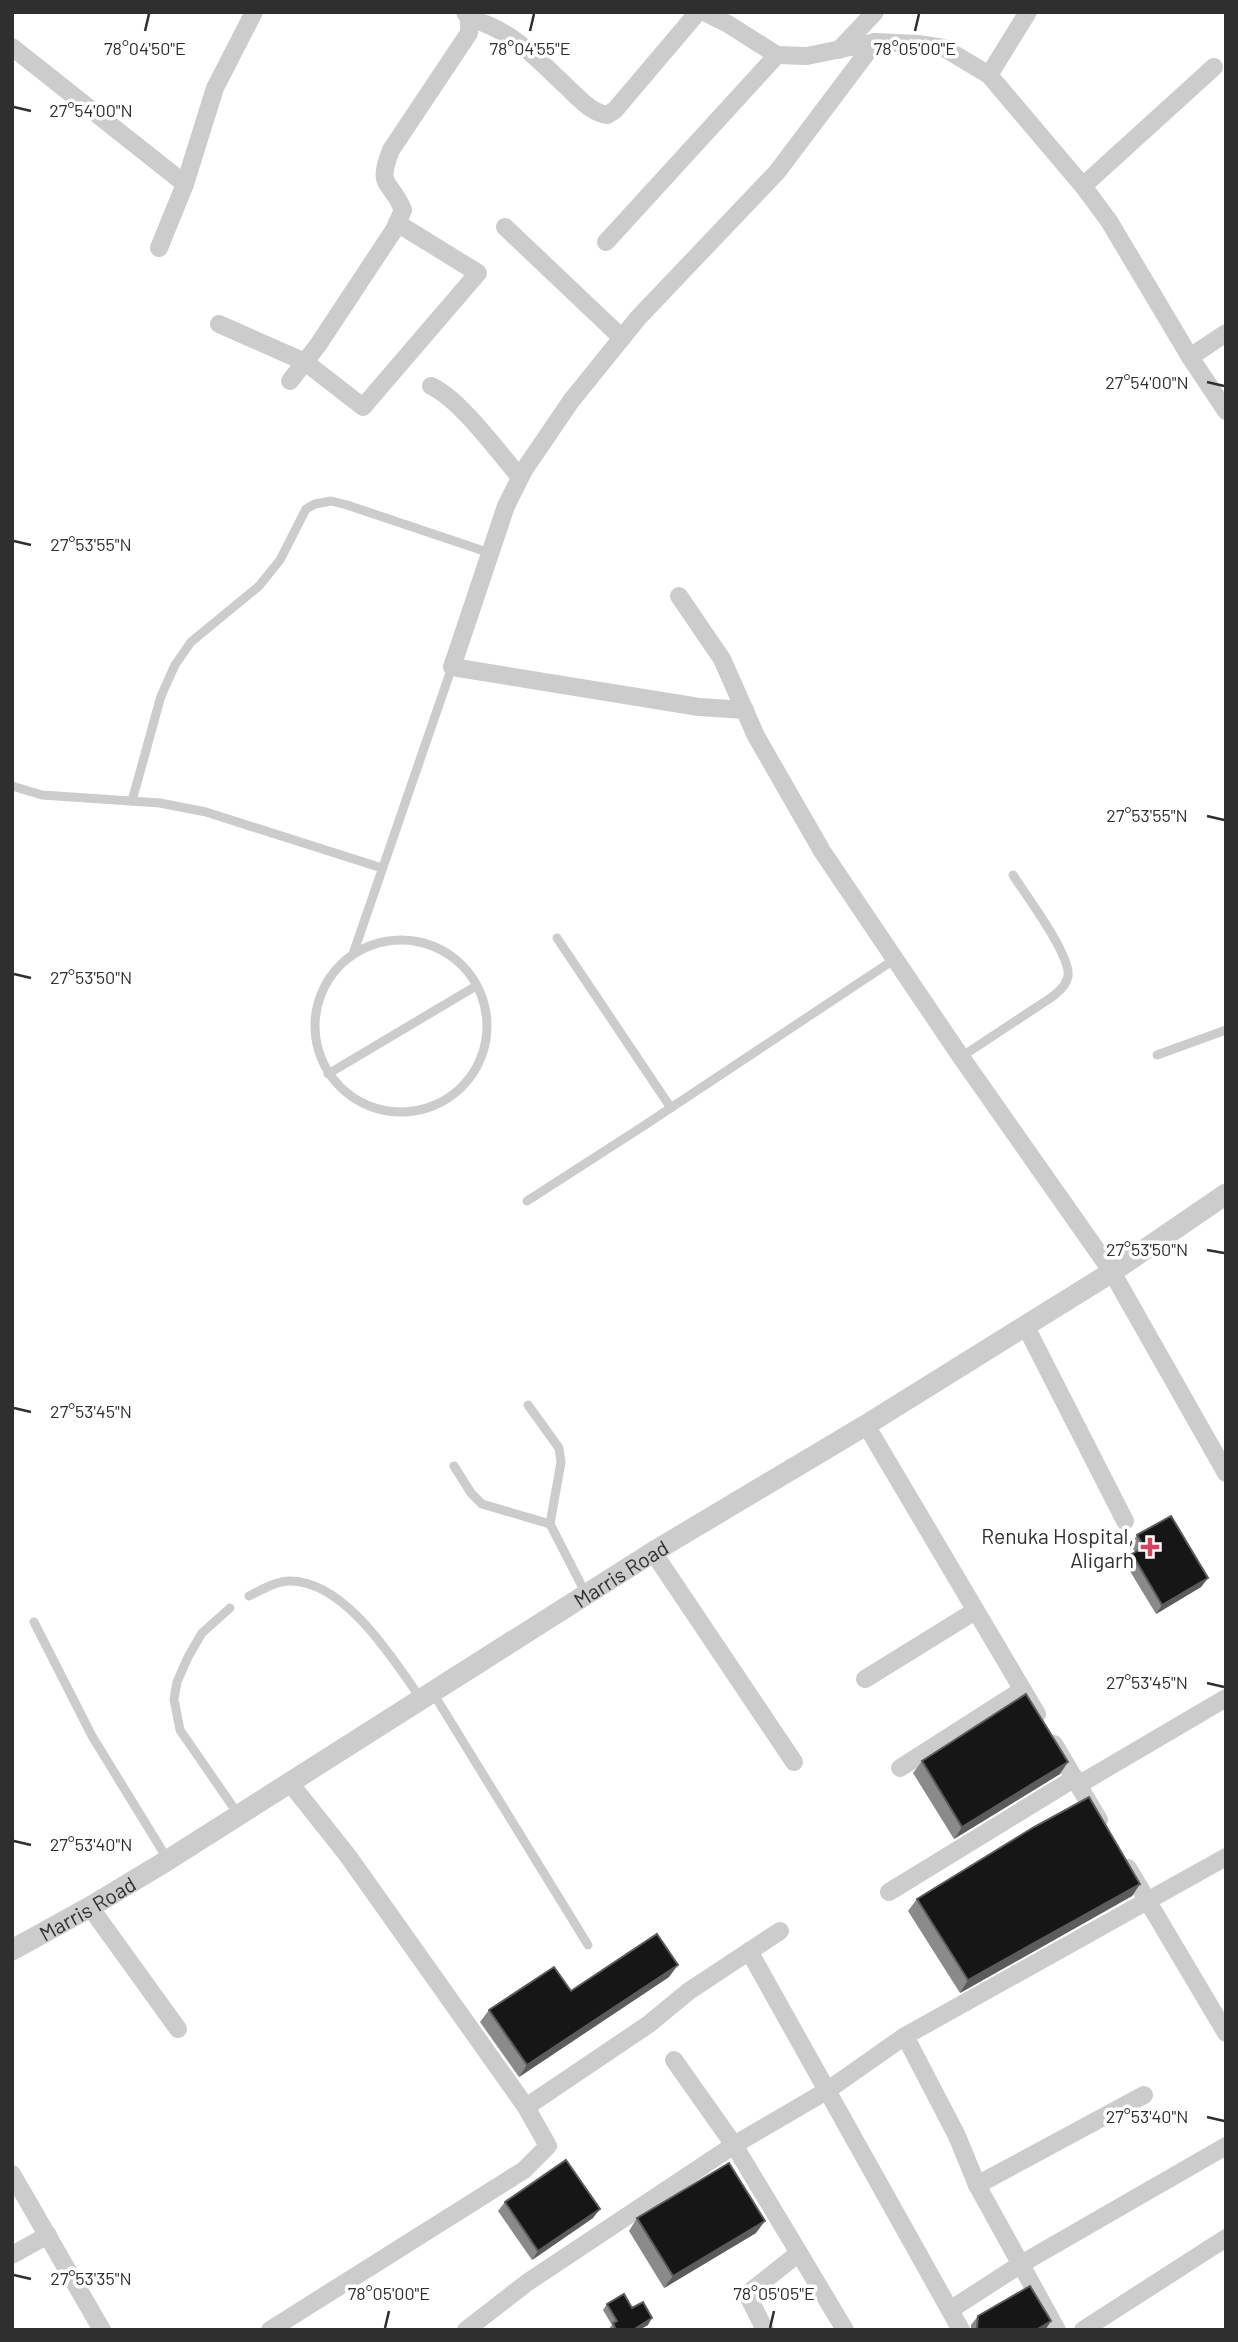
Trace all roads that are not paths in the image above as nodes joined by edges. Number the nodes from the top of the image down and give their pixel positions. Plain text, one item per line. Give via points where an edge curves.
1 (254, 12) edge
2 (698, 12) edge
3 (704, 12) edge
4 (875, 12) edge
5 (1028, 12) edge
6 (466, 16) edge
7 (732, 18) edge
8 (875, 42) junction
9 (12, 47) edge
10 (839, 50) junction
11 (777, 55) junction
12 (1214, 68) dead end
13 (989, 75) junction
14 (185, 184) junction
15 (1083, 186) junction
16 (397, 223) junction
17 (505, 227) dead end
18 (606, 242) dead end
19 (159, 248) dead end
20 (219, 324) dead end
21 (1226, 333) edge
22 (622, 338) junction
23 (1190, 357) junction
24 (305, 362) junction
25 (290, 382) dead end
26 (431, 386) dead end
27 (1226, 411) edge
28 (520, 477) junction
29 (490, 553) junction
30 (679, 596) dead end
31 (452, 667) junction
32 (745, 710) junction
33 (12, 786) edge
34 (132, 801) junction
35 (382, 868) junction
36 (1013, 875) dead end
37 (557, 938) dead end
38 (353, 954) junction
39 (895, 959) junction
40 (476, 986) junction
41 (1226, 1030) edge
42 (1157, 1055) dead end
43 (961, 1057) junction
44 (328, 1074) junction
45 (671, 1108) junction
46 (1226, 1194) edge
47 (527, 1201) dead end
48 (1112, 1272) junction
49 (1025, 1325) junction
50 (528, 1405) dead end
51 (866, 1425) junction
52 (1220, 1451) edge
53 (453, 1466) dead end
54 (1226, 1473) edge
55 (1125, 1521) dead end
56 (550, 1524) junction
57 (653, 1552) junction
58 (586, 1594) junction
59 (250, 1596) dead end
60 (230, 1608) dead end
61 (975, 1611) junction
62 (34, 1622) dead end
63 (865, 1679) dead end
64 (1022, 1690) junction
65 (427, 1697) junction
66 (1226, 1698) edge
67 (794, 1762) dead end
68 (900, 1768) dead end
69 (1077, 1782) junction
70 (290, 1783) junction
71 (238, 1814) junction
72 (1226, 1857) edge
73 (168, 1860) junction
74 (889, 1892) dead end
75 (1147, 1900) junction
76 (90, 1907) junction
77 (780, 1931) dead end
78 (588, 1945) dead end
79 (12, 1950) edge
80 (749, 1951) junction
81 (178, 2029) dead end
82 (1226, 2033) edge
83 (905, 2036) junction
84 (674, 2060) dead end
85 (828, 2090) junction
86 (1144, 2095) dead end
87 (526, 2107) junction
88 (734, 2145) junction
89 (1226, 2146) edge
90 (12, 2174) edge
91 (977, 2185) junction
92 (48, 2235) junction
93 (1226, 2238) edge
94 (799, 2253) junction
95 (12, 2255) edge
96 (1021, 2264) junction
97 (950, 2310) junction
98 (102, 2330) edge
99 (270, 2330) edge
100 (466, 2330) edge
101 (765, 2330) edge
102 (845, 2330) edge
103 (961, 2330) edge
104 (1057, 2330) edge
105 (1083, 2330) edge

1 - 14 street via 215,89
2 - 6 street via 607,115 587,106 502,31
3 - 7 street
4 - 10 street
5 - 13 street
6 - 16 street via 469,33 391,150 383,170 383,181 403,209
7 - 11 street
8 - 10 street
8 - 13 street via 944,48
8 - 22 street via 777,172
9 - 14 street
10 - 11 street
11 - 18 street
12 - 15 street
13 - 15 street
14 - 19 street
15 - 23 street
16 - 24 street
16 - 24 street via 478,272 363,407
17 - 22 street
20 - 24 street
21 - 23 street
22 - 28 street
23 - 27 street
24 - 25 street
26 - 28 street via 468,418
28 - 29 street
29 - 31 street
29 - 34 lane via 331,501 306,509 280,560 260,586 191,642 175,664 161,696
30 - 32 street via 722,659
31 - 32 street via 699,708
31 - 35 lane
32 - 39 street via 821,851
33 - 34 lane via 42,795
34 - 35 lane via 206,812
35 - 38 lane
36 - 43 lane via 1058,944 1068,975 1064,987 1052,997
37 - 45 lane
38 - 40 lane via 384,941 418,941 467,968
38 - 44 lane via 328,978 316,1009 315,1042
39 - 43 street
39 - 45 lane
40 - 44 lane
40 - 44 lane via 486,1010 486,1044 473,1075 449,1099 417,1111 383,1111 352,1098
41 - 42 lane
43 - 48 street
45 - 47 lane
46 - 48 street, Marris Road
48 - 49 street, Marris Road
48 - 52 street
49 - 51 street, Marris Road
49 - 55 street
50 - 56 lane via 559,1448 561,1462
51 - 57 street, Marris Road
51 - 61 street
52 - 54 street
53 - 56 lane via 482,1504
56 - 58 lane
57 - 58 street, Marris Road
57 - 67 street
58 - 65 street, Marris Road
59 - 65 lane via 291,1581 321,1590 348,1606
60 - 71 lane via 202,1633 177,1682 174,1699 180,1730
61 - 63 street
61 - 64 street
62 - 73 lane via 92,1735
64 - 68 street
64 - 69 street
65 - 70 street, Marris Road
65 - 78 lane
66 - 69 street
69 - 74 street
69 - 75 street
70 - 71 street, Marris Road
70 - 87 street via 355,1866
71 - 73 street, Marris Road
72 - 75 street
73 - 76 street, Marris Road
75 - 82 street
75 - 83 street
76 - 79 street, Marris Road
76 - 81 street
77 - 80 street
80 - 85 street
80 - 87 street
83 - 85 street
83 - 91 street
84 - 88 street
85 - 88 street
85 - 97 street
86 - 91 street
87 - 99 street via 548,2146 524,2169
88 - 94 street
88 - 100 street via 528,2282
89 - 96 street
90 - 92 street
91 - 96 street
92 - 95 street
92 - 98 street
93 - 105 street
94 - 101 street via 747,2294
94 - 102 street
96 - 97 street
96 - 104 street
97 - 103 street

